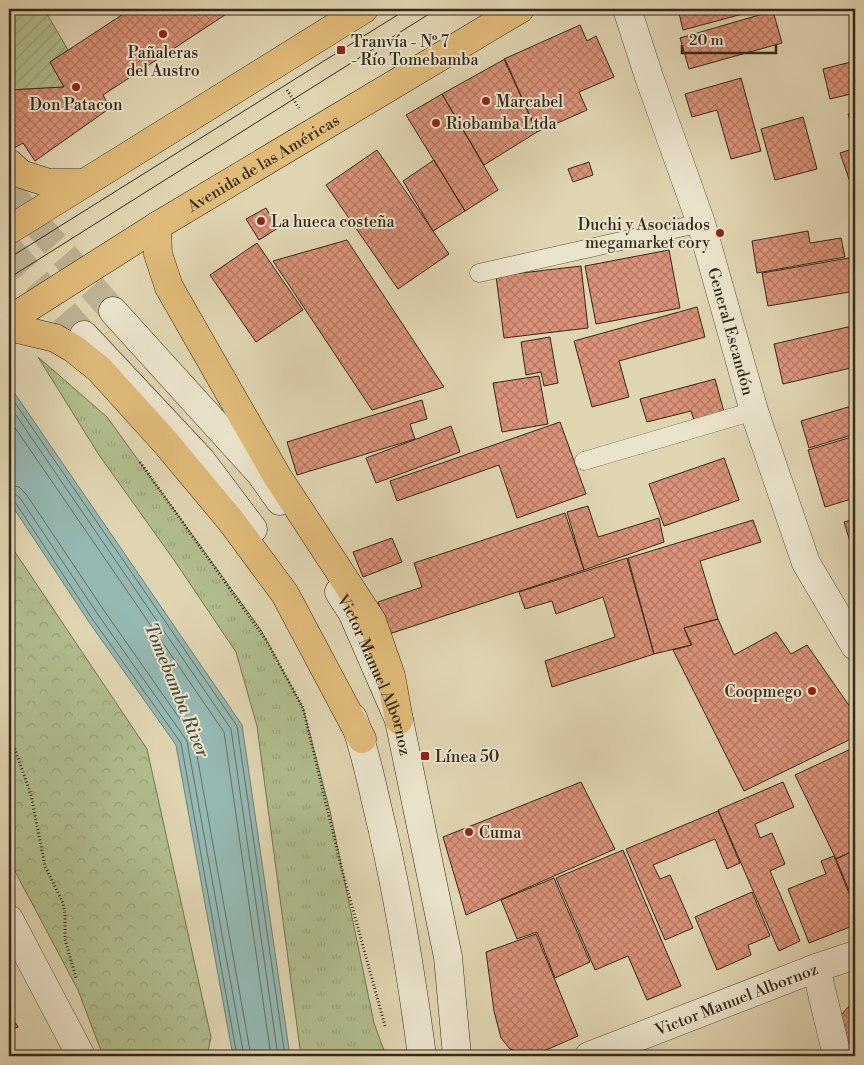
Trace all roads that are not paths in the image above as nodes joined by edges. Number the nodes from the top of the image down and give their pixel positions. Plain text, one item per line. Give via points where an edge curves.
1 (364, 9) edge
2 (520, 9) edge
3 (627, 9) edge
4 (9, 163) edge
5 (83, 183) junction
6 (702, 224) junction
7 (157, 226) junction
8 (9, 230) edge
9 (479, 273) dead end
10 (113, 312) tunnel mouth
11 (9, 320) edge
12 (9, 326) edge
13 (84, 335) tunnel mouth
14 (754, 411) junction
15 (584, 461) dead end
16 (855, 646) edge
17 (399, 720) junction
18 (362, 739) junction
19 (9, 919) edge
20 (855, 955) edge
21 (816, 968) junction
22 (79, 1055) edge
23 (422, 1056) edge
24 (457, 1056) edge
25 (589, 1056) edge
26 (836, 1056) edge

1 - 5 main road
2 - 7 main road, Avenida de las Américas
3 - 6 main road, General Escandón
4 - 5 main road via 20,174 49,183
5 - 8 main road
6 - 9 lane
6 - 14 main road, General Escandón
7 - 11 main road, Avenida de las Américas
7 - 17 main road via 158,254 169,287 277,476 372,621 392,676
10 - 17 main road, Victor Manuel Albornoz via 260,473 296,524 352,612
12 - 18 main road via 55,338 74,349 165,442 231,521 285,594
13 - 18 main road, Victor Manuel Albornoz via 201,460 281,565 319,629
14 - 15 lane
14 - 16 main road, General Escandón via 806,563
17 - 24 main road, Victor Manuel Albornoz via 448,957
18 - 23 main road, Victor Manuel Albornoz via 388,853
19 - 22 main road
20 - 21 main road, Victor Manuel Albornoz
21 - 25 main road, Victor Manuel Albornoz
21 - 26 main road

